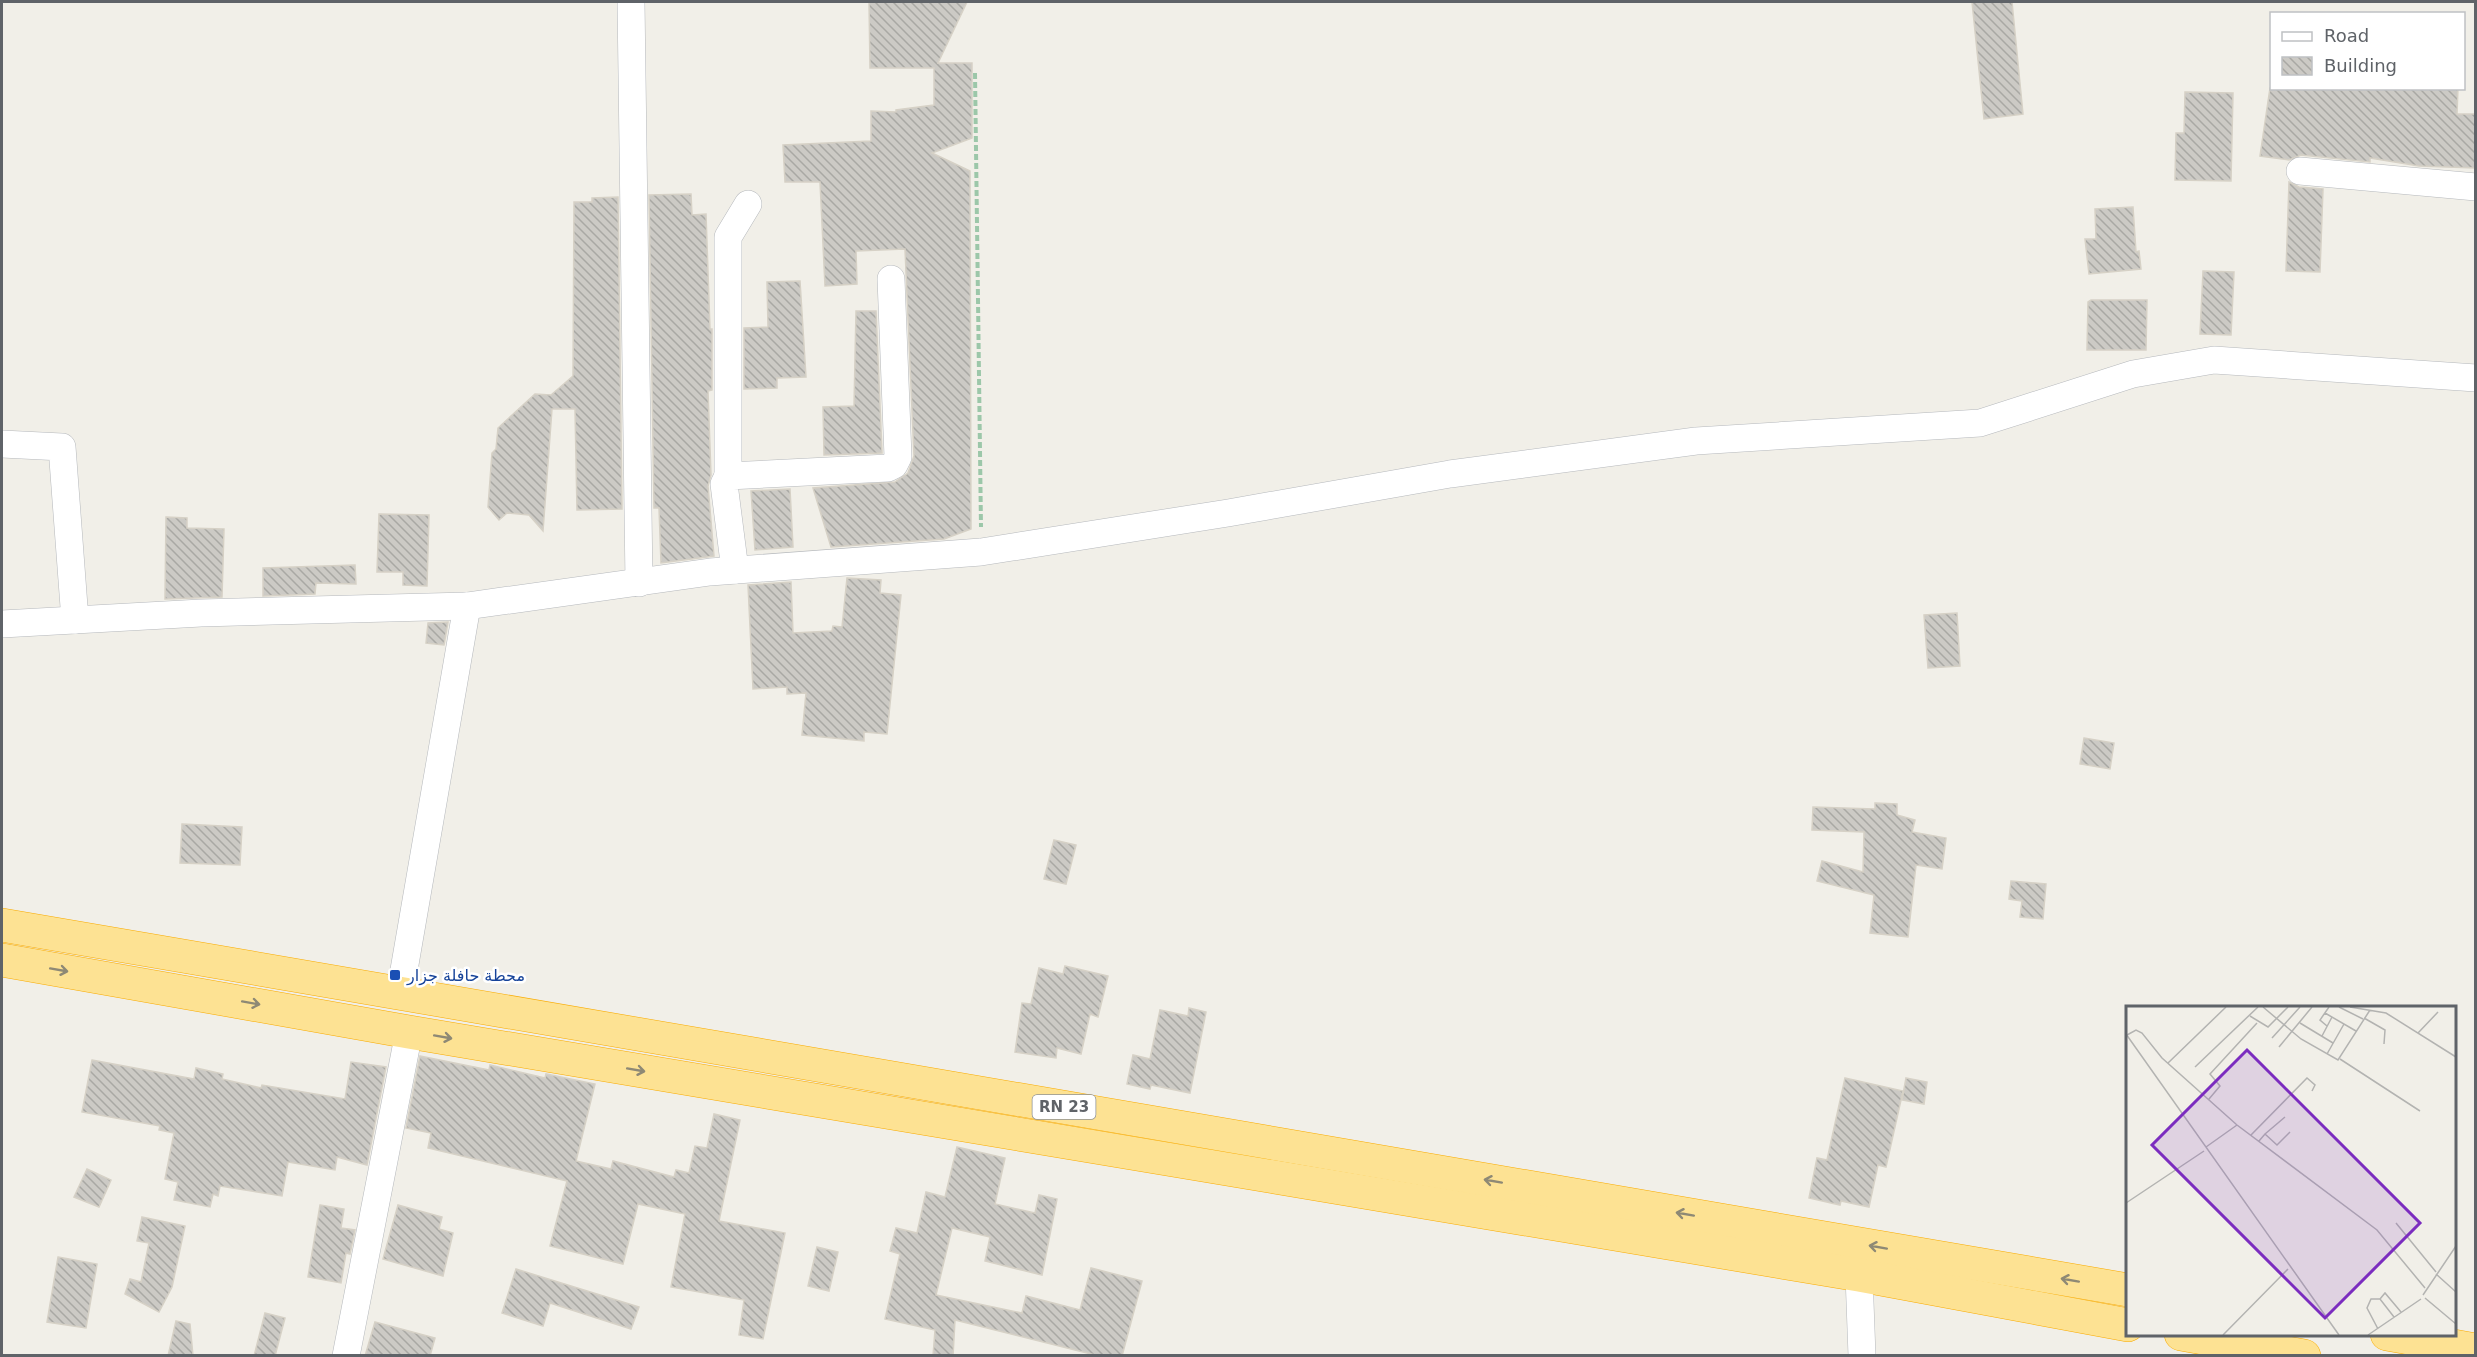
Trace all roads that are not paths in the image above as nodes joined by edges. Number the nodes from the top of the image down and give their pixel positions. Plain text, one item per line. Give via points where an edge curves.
1 (631, 2) edge
2 (2300, 171) dead end
3 (2475, 187) edge
4 (748, 204) dead end
5 (891, 279) dead end
6 (2475, 378) edge
7 (2, 444) edge
8 (728, 476) junction
9 (735, 570) junction
10 (639, 583) junction
11 (467, 606) junction
12 (75, 620) junction
13 (2, 624) edge
14 (2, 925) edge
15 (2, 960) edge
16 (400, 993) junction
17 (409, 1032) junction
18 (1858, 1275) junction
19 (2126, 1290) edge
20 (2126, 1325) edge
21 (2187, 1336) edge
22 (2393, 1336) edge
23 (2475, 1350) edge
24 (346, 1356) edge
25 (1862, 1356) edge
26 (2304, 1356) edge

1 - 10 street
2 - 3 street
4 - 8 street via 728,237
5 - 8 street via 898,457 894,465
6 - 9 street via 2214,360 2133,374 1980,423 1696,441 1450,474 981,552
7 - 12 street via 62,447
8 - 9 street via 724,484
9 - 10 street
10 - 11 street
11 - 12 street via 201,612
11 - 16 street
12 - 13 street
14 - 16 highway, RN 23
15 -> 17 highway, RN 23
19 -> 16 highway, RN 23
17 -> 18 highway, RN 23
17 - 24 street
18 - 20 highway, RN 23
18 - 25 street
21 - 26 highway
22 - 23 highway

